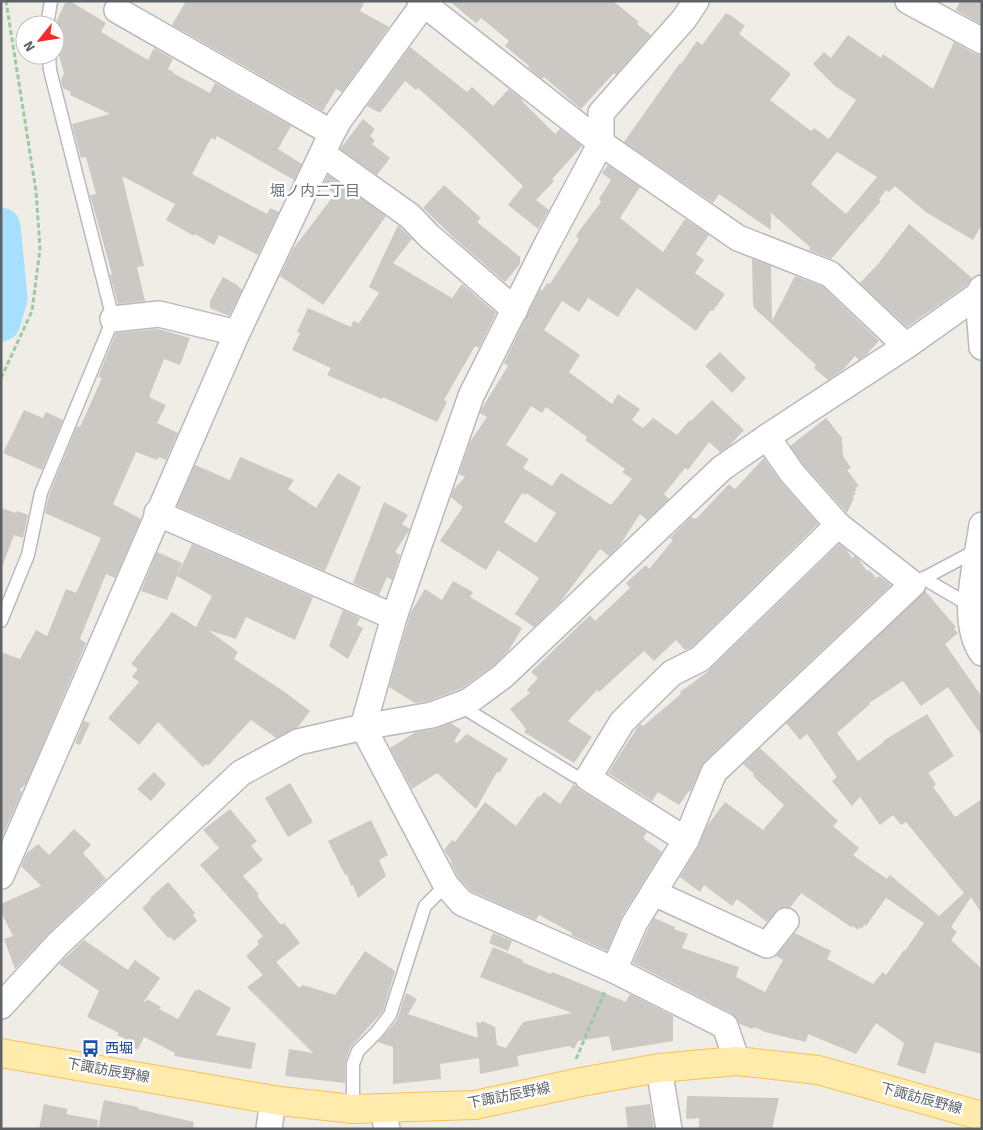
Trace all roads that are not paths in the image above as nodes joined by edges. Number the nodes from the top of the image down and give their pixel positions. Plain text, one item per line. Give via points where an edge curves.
1 (51, 1) edge
2 (696, 1) edge
3 (908, 1) edge
4 (424, 2) edge
5 (117, 10) dead end
6 (49, 15) edge
7 (982, 41) edge
8 (50, 65) edge
9 (328, 143) junction
10 (601, 143) junction
11 (980, 292) edge
12 (515, 310) junction
13 (113, 319) junction
14 (237, 333) junction
15 (906, 346) junction
16 (982, 348) edge
17 (767, 437) junction
18 (157, 513) junction
19 (838, 525) junction
20 (980, 537) edge
21 (918, 581) junction
22 (971, 606) junction
23 (394, 617) junction
24 (1, 621) edge
25 (982, 652) edge
26 (459, 705) junction
27 (363, 727) junction
28 (588, 778) junction
29 (686, 840) junction
30 (1, 876) edge
31 (446, 885) junction
32 (654, 893) junction
33 (786, 921) dead end
34 (614, 970) junction
35 (2, 1001) edge
36 (1, 1053) edge
37 (737, 1061) junction
38 (659, 1068) junction
39 (273, 1100) junction
40 (352, 1110) junction
41 (982, 1116) edge
42 (385, 1119) edge
43 (269, 1129) edge
44 (668, 1129) edge

1 - 6 lane
2 - 10 street via 601,113
3 - 7 street
4 - 9 street via 339,120
4 - 10 street
5 - 9 street
8 - 13 lane
9 - 12 street
9 - 14 street
10 - 12 street
10 - 15 street via 738,238 830,274
11 - 15 street
11 - 16 street
12 - 23 street via 471,396
13 - 14 street via 159,314
13 - 24 lane via 41,493 28,555
14 - 18 street
15 - 17 street
17 - 19 street via 792,473
17 - 26 street via 722,468 503,676
18 - 23 street
18 - 30 street
19 - 21 street
19 - 28 street via 700,659 672,673 622,722
20 - 21 lane
20 - 22 street
21 - 22 lane
21 - 29 street via 714,772
22 - 25 street via 977,645
23 - 27 street
26 - 27 street via 432,715
26 - 28 lane via 574,776
27 - 31 street
27 - 35 street via 298,742 241,773 58,944
28 - 29 street
29 - 32 street
31 - 34 street via 462,903
31 - 40 lane via 425,906 390,1015 358,1051 353,1064
32 - 33 street via 767,945
32 - 34 street via 634,924
34 - 37 street via 725,1026
36 - 39 main road, 下諏訪辰野線
37 - 38 main road, 下諏訪辰野線
37 - 41 main road, 下諏訪辰野線 via 818,1070
38 - 42 main road, 下諏訪辰野線
38 - 44 street
39 - 40 main road, 下諏訪辰野線
39 - 43 street
40 - 42 main road, 下諏訪辰野線

